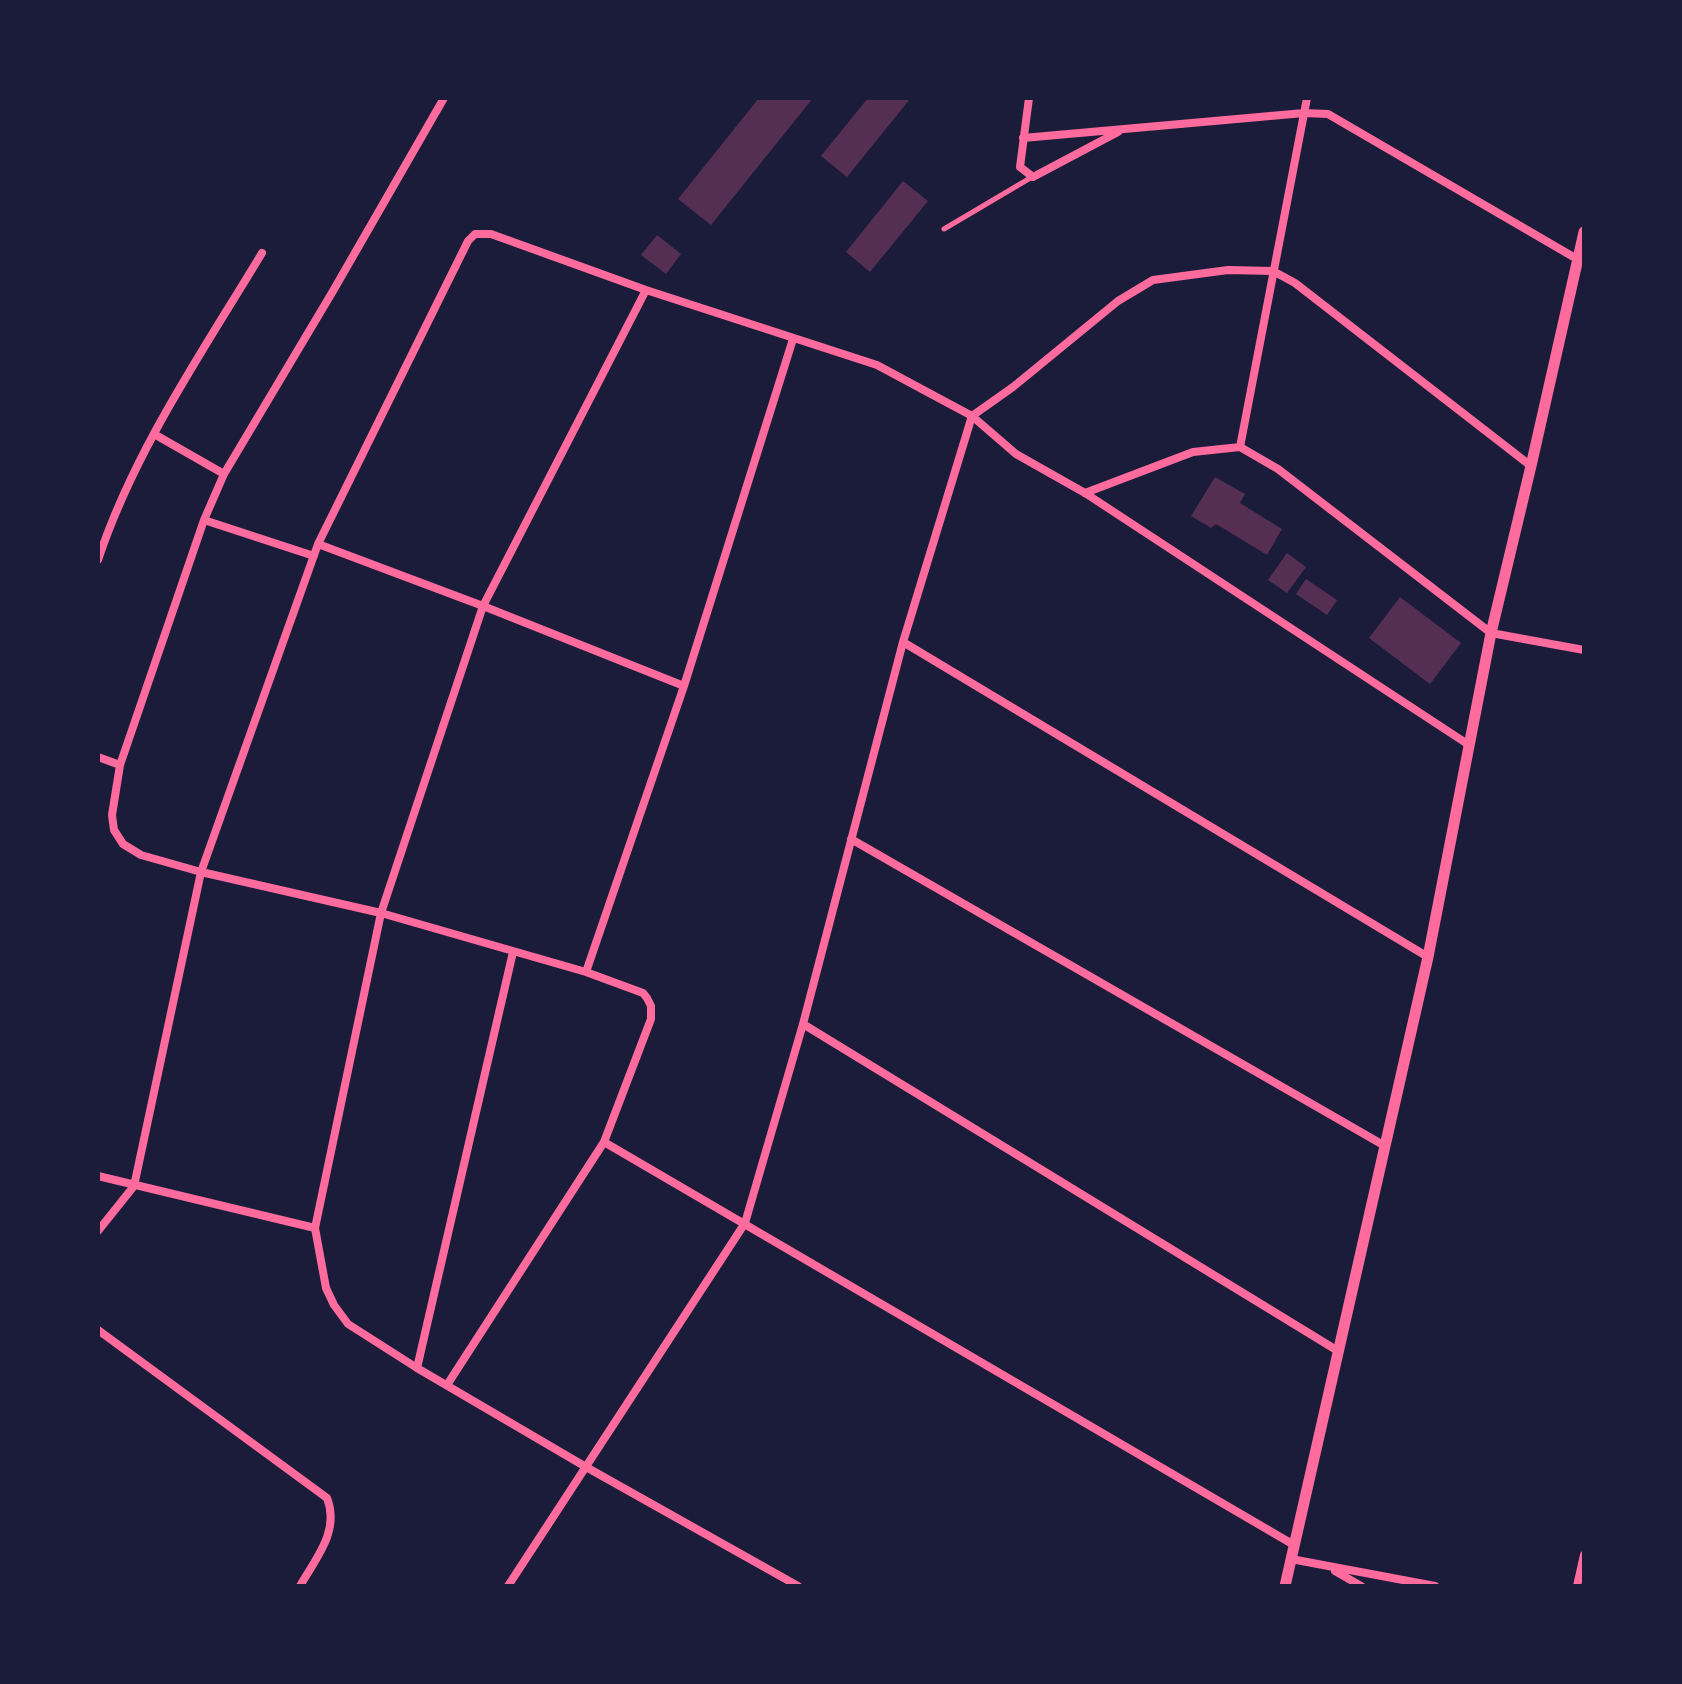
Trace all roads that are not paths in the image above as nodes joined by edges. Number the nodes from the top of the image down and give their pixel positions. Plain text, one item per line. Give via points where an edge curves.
1 (444, 98) edge
2 (1029, 98) edge
3 (1307, 98) edge
4 (1304, 113) junction
5 (1122, 129) junction
6 (1023, 138) junction
7 (1033, 177) junction
8 (944, 229) dead end
9 (1584, 232) edge
10 (262, 253) dead end
11 (1577, 259) junction
12 (1273, 271) junction
13 (646, 290) junction
14 (793, 339) junction
15 (972, 416) junction
16 (154, 434) junction
17 (1240, 447) junction
18 (1531, 466) junction
19 (224, 474) junction
20 (1085, 493) junction
21 (204, 520) junction
22 (318, 544) junction
23 (314, 556) junction
24 (98, 560) edge
25 (483, 606) junction
26 (1491, 633) junction
27 (903, 642) junction
28 (1584, 650) edge
29 (684, 686) junction
30 (1469, 745) junction
31 (98, 757) edge
32 (120, 765) junction
33 (851, 839) junction
34 (201, 872) junction
35 (381, 913) junction
36 (513, 952) junction
37 (1428, 957) junction
38 (586, 972) junction
39 (803, 1024) junction
40 (604, 1142) junction
41 (1385, 1146) junction
42 (98, 1176) edge
43 (134, 1186) junction
44 (745, 1223) junction
45 (315, 1228) junction
46 (98, 1231) edge
47 (98, 1330) edge
48 (1338, 1351) junction
49 (417, 1368) junction
50 (447, 1385) junction
51 (586, 1467) junction
52 (1294, 1545) junction
53 (1584, 1555) edge
54 (1291, 1559) junction
55 (1327, 1566) junction
56 (1285, 1584) edge
57 (300, 1586) edge
58 (508, 1586) edge
59 (798, 1586) edge
60 (1361, 1586) edge
61 (1435, 1586) edge
62 (1577, 1586) edge

1 - 19 street
2 - 6 street
3 - 4 street
4 - 5 street
4 - 11 street via 1328,114
4 - 12 street
5 - 6 street
5 - 7 street
6 - 7 street via 1020,167
7 - 8 lane
9 - 11 street
10 - 16 street
11 - 18 street
12 - 15 street via 1228,270 1153,280 1118,301
12 - 17 street
12 - 18 street
13 - 14 street
13 - 22 street via 491,234 475,234
13 - 25 street
14 - 15 street via 877,365
14 - 29 street
15 - 20 street via 1016,454
15 - 27 street
16 - 19 street
16 - 24 street
17 - 20 street via 1193,452
17 - 26 street via 1278,469
18 - 26 street
19 - 21 street
20 - 30 street
21 - 23 street
21 - 32 street
22 - 23 street
22 - 25 street
23 - 34 street
25 - 29 street
25 - 35 street
26 - 28 street
26 - 30 street
27 - 33 street
27 - 37 street
29 - 38 street
30 - 37 street
31 - 32 street
32 - 34 street via 112,815 123,844 141,855
33 - 39 street
33 - 41 street
34 - 35 street
34 - 43 street
35 - 36 street
35 - 45 street
36 - 38 street
36 - 49 street
37 - 41 street
38 - 40 street via 643,993 651,1006 651,1019
39 - 44 street
39 - 48 street
40 - 44 street
40 - 50 street
41 - 48 street
42 - 43 street
43 - 45 street
43 - 46 street
44 - 51 street
44 - 52 street
45 - 49 street via 326,1288 341,1315
47 - 57 street via 327,1498 329,1535
48 - 52 street
49 - 50 street
50 - 51 street
51 - 58 street
51 - 59 street
52 - 54 street
53 - 62 street
54 - 55 street
54 - 56 street
55 - 60 street
55 - 61 street

